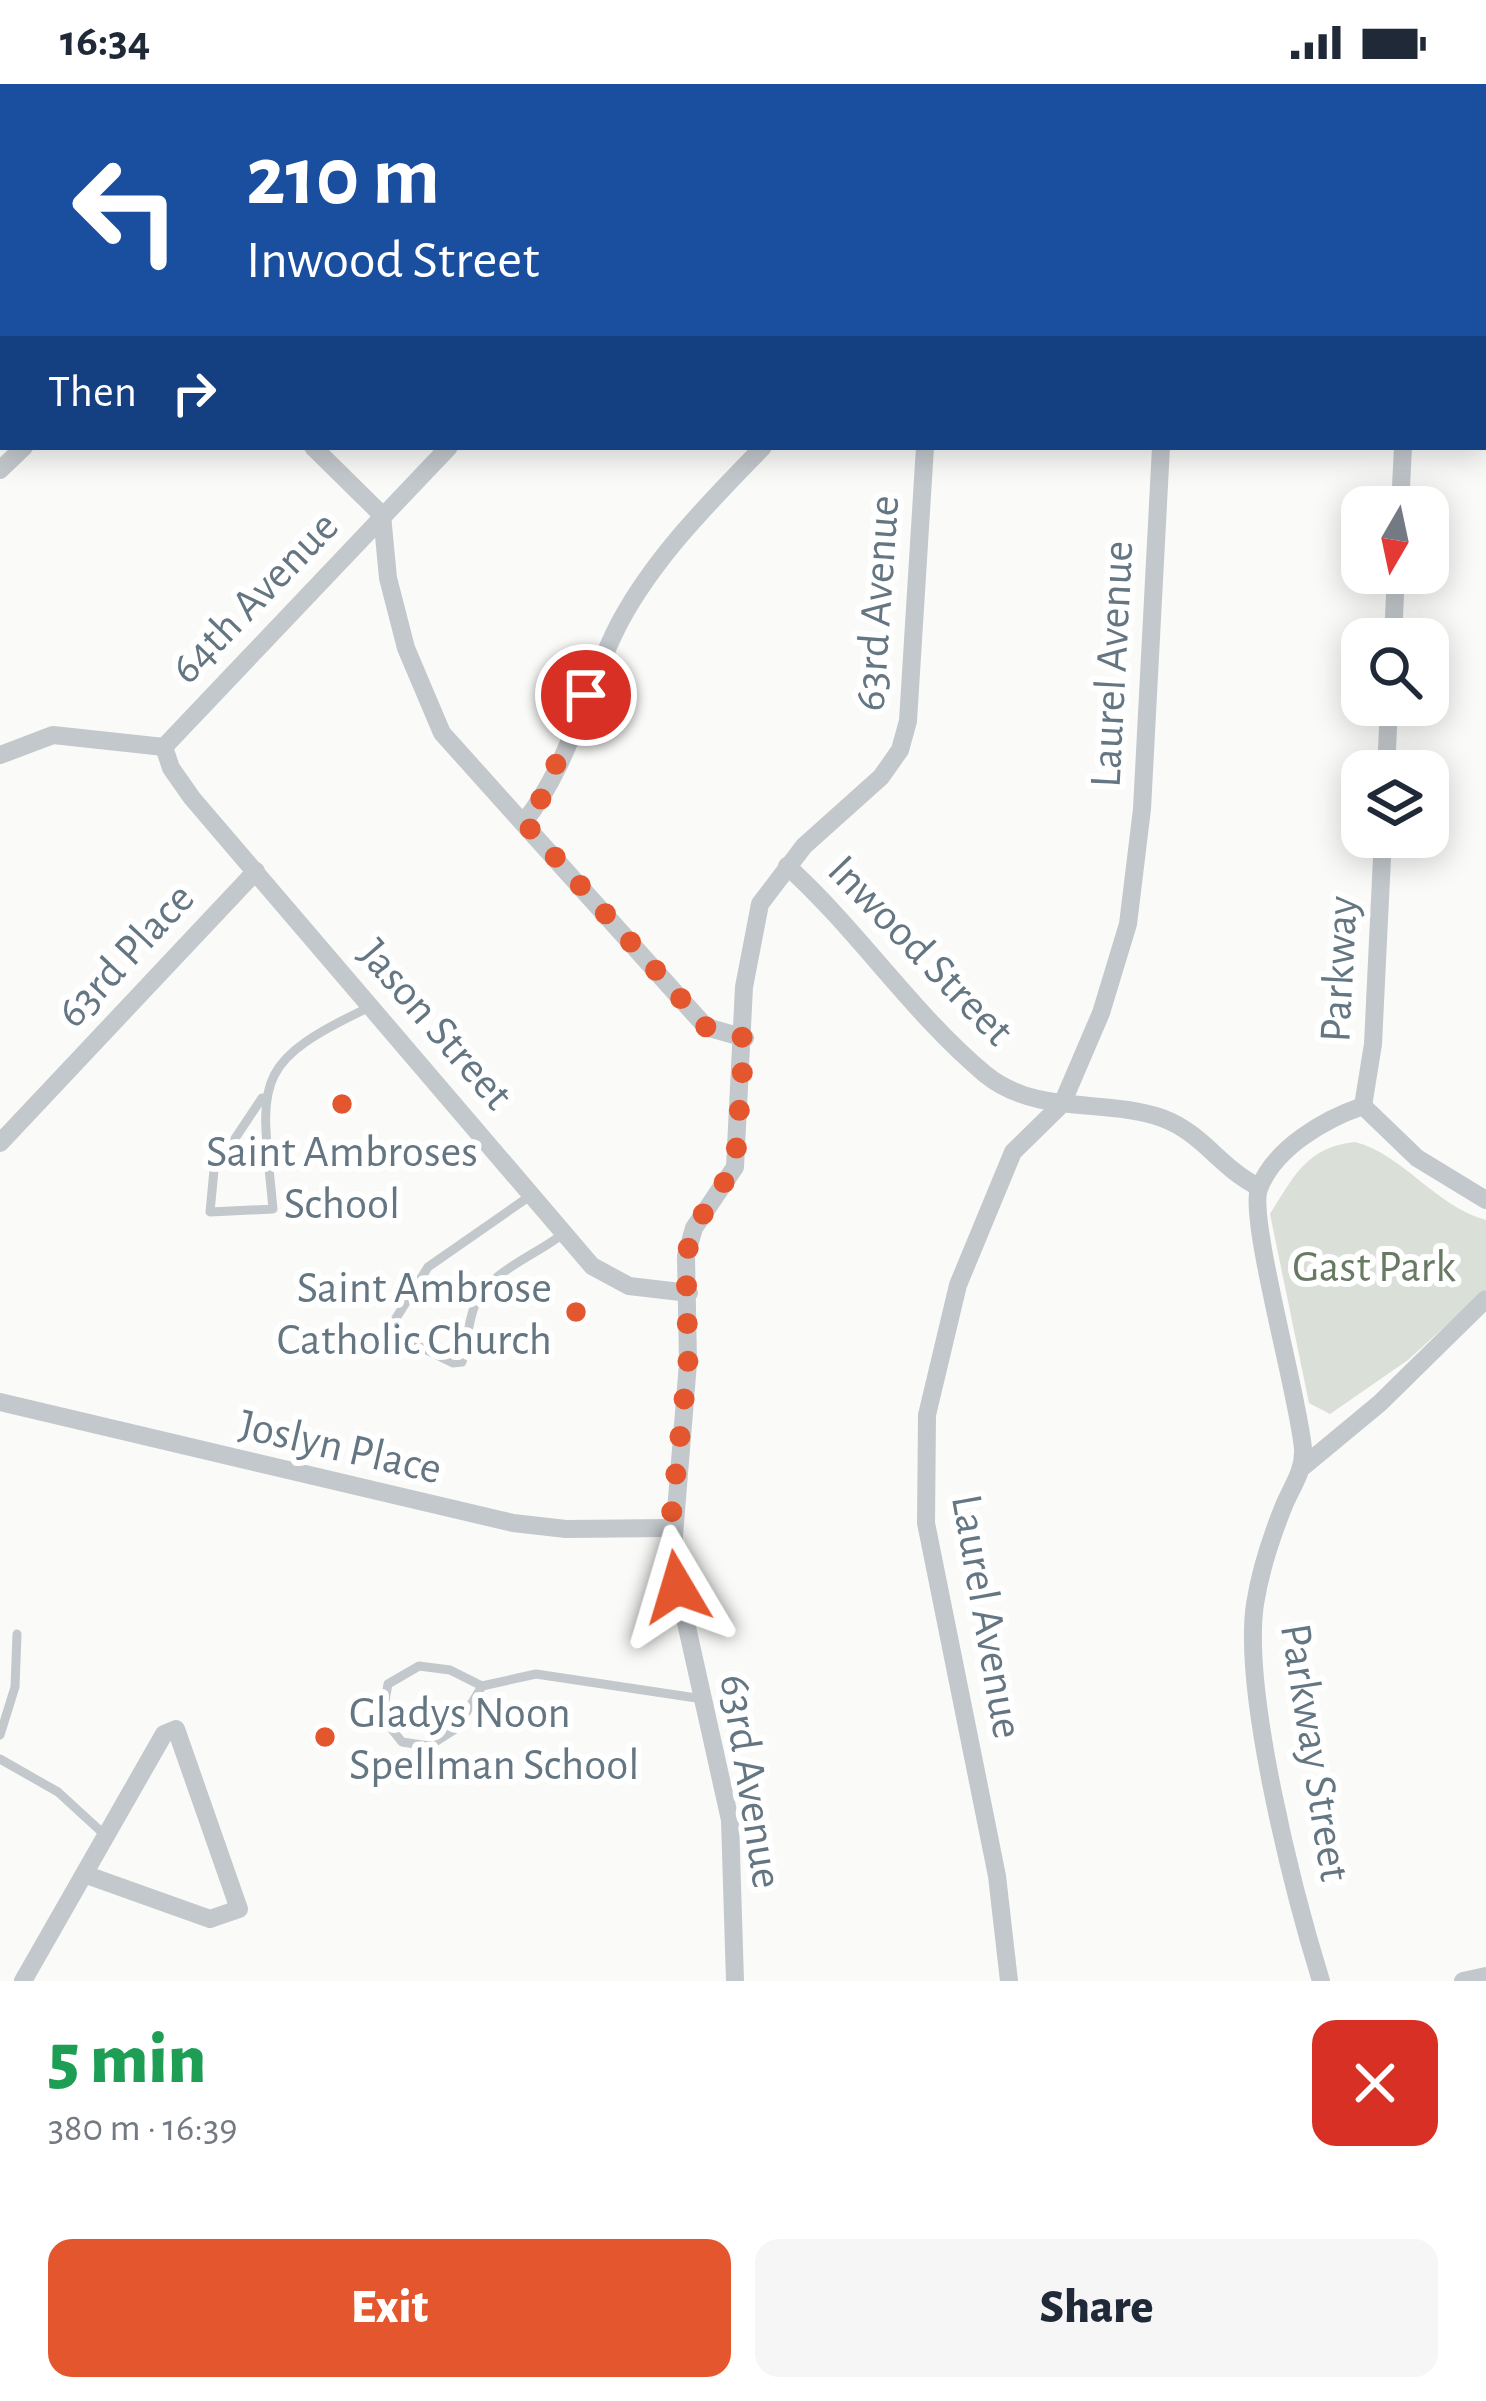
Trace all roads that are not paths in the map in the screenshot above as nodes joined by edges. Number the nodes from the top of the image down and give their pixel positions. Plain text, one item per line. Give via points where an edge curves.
1 (316, 450) edge
2 (446, 450) edge
3 (760, 450) edge
4 (925, 450) edge
5 (1161, 450) edge
6 (1402, 450) edge
7 (1401, 486) edge
8 (382, 515) junction
9 (164, 747) junction
10 (0, 755) edge
11 (524, 822) junction
12 (1383, 858) edge
13 (787, 866) junction
14 (256, 871) junction
15 (372, 1006) junction
16 (745, 1038) junction
17 (262, 1098) junction
18 (1062, 1104) junction
19 (1363, 1106) junction
20 (0, 1143) edge
21 (1259, 1186) junction
22 (532, 1195) junction
23 (1486, 1200) edge
24 (564, 1233) junction
25 (689, 1293) junction
26 (1486, 1299) edge
27 (0, 1402) edge
28 (1304, 1466) junction
29 (670, 1528) junction
30 (17, 1634) dead end
31 (482, 1686) junction
32 (703, 1699) junction
33 (0, 1735) edge
34 (0, 1759) edge
35 (106, 1836) junction
36 (85, 1874) junction
37 (1486, 1976) edge
38 (23, 1981) edge
39 (735, 1981) edge
40 (1009, 1981) edge
41 (1321, 1981) edge
42 (1462, 1981) edge

1 - 8 street
2 - 8 street, 64th Avenue
3 - 11 street via 640,589
4 - 13 street, 63rd Avenue via 914,691 899,750
5 - 18 street, Laurel Avenue via 1136,879 1102,1013
6 - 7 street
8 - 9 street, 64th Avenue
8 - 11 street via 388,578 428,711
9 - 10 street via 53,735
9 - 14 street, Jason Street via 179,780
11 - 16 street via 706,1027
12 - 19 street, Parkway
13 - 16 street, 63rd Avenue via 754,926
13 - 18 street, Inwood Street via 986,1075
14 - 15 street, Jason Street
14 - 20 street, 63rd Place
15 - 17 lane via 291,1048
15 - 22 street, Jason Street
16 - 25 street, 63rd Avenue via 735,1166 689,1239
17 - 17 lane via 273,1209 210,1212 214,1170
18 - 21 street, Inwood Street via 1161,1118 1198,1136
18 - 40 street, Laurel Avenue via 1013,1152 958,1285 928,1415 926,1523 997,1876
19 - 21 street via 1307,1134
19 - 23 street via 1418,1158
21 - 28 street via 1257,1220
22 - 24 street, Jason Street
22 - 24 lane via 428,1267 393,1323 396,1335 462,1362 475,1304 504,1271
24 - 25 street, Jason Street via 609,1278
25 - 29 street, 63rd Avenue
26 - 28 street
27 - 29 street, Joslyn Place via 512,1522
28 - 41 street, Parkway Street via 1264,1567 1254,1643 1272,1770
29 - 32 street, 63rd Avenue
30 - 33 lane via 15,1688
31 - 31 lane via 457,1728 429,1746 402,1742 382,1717 388,1684 410,1668 450,1670
31 - 32 lane via 536,1674
32 - 39 street, 63rd Avenue via 730,1820
34 - 35 lane via 58,1792
35 - 36 street
35 - 36 street via 164,1733 176,1730 239,1909 210,1919
36 - 38 street
37 - 42 street

